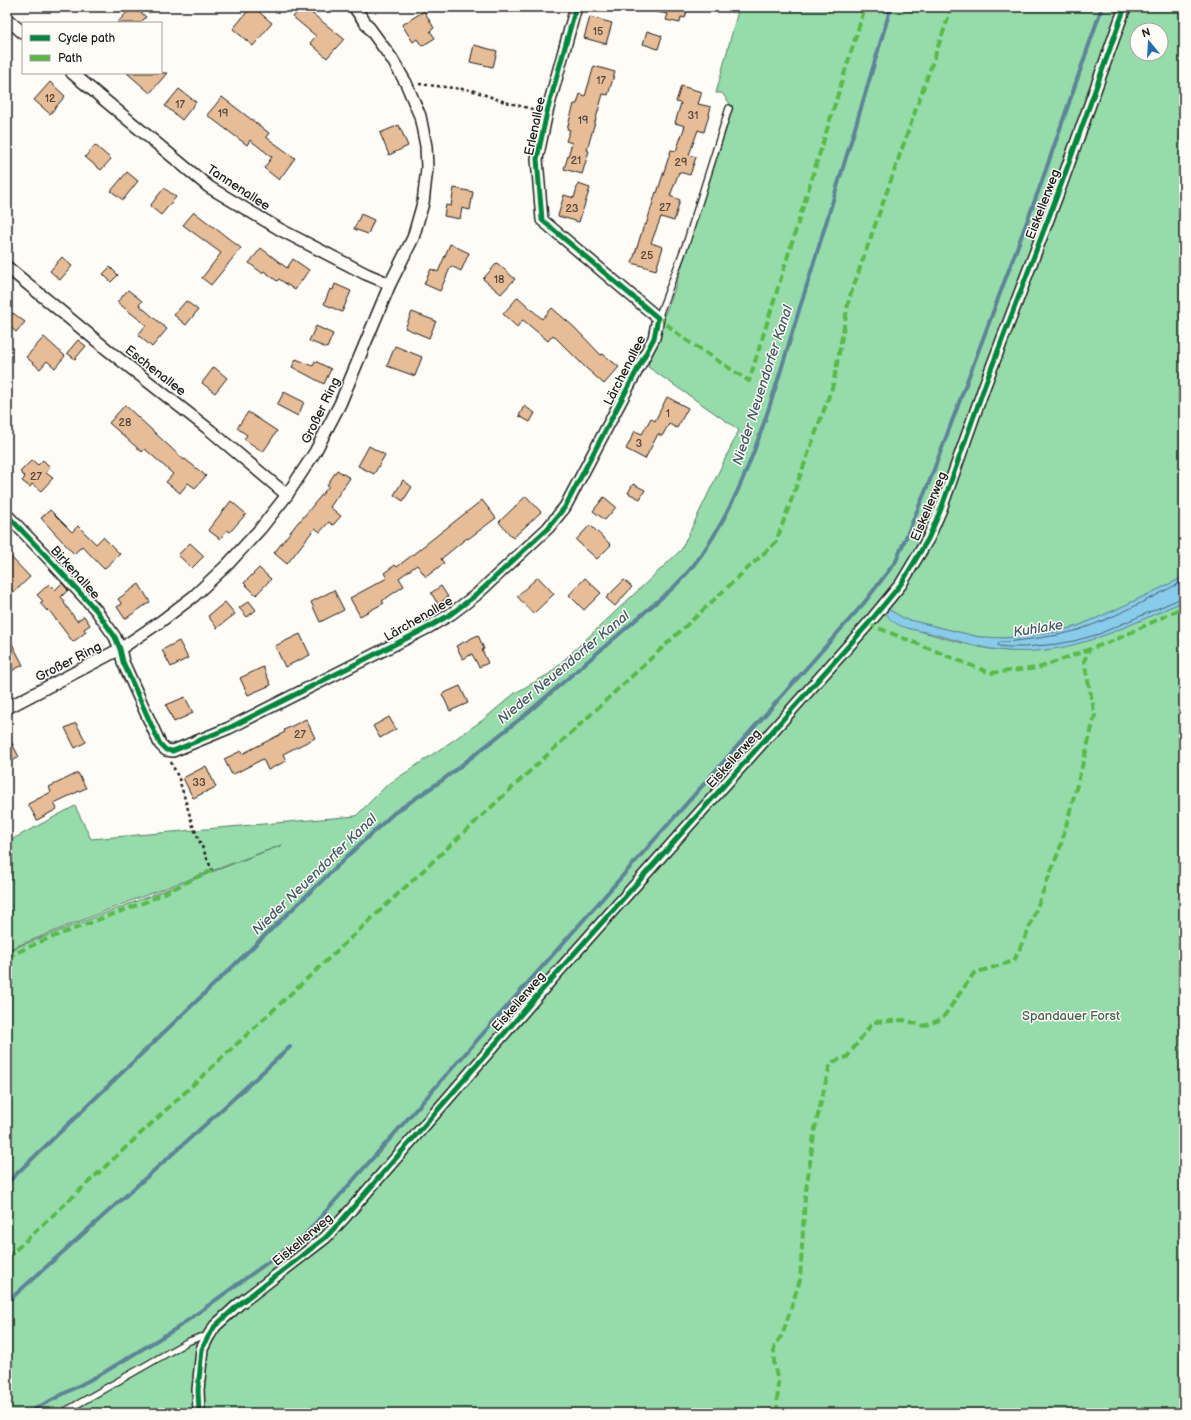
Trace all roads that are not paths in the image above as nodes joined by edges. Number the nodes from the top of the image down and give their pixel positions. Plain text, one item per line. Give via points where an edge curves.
1 (354, 7) edge
2 (576, 7) edge
3 (1125, 7) edge
4 (7, 20) edge
5 (22, 32) edge
6 (73, 74) edge
7 (729, 108) dead end
8 (7, 267) edge
9 (390, 284) junction
10 (658, 318) junction
11 (287, 494) junction
12 (7, 515) edge
13 (120, 650) junction
14 (7, 708) edge
15 (208, 1337) junction
16 (62, 1413) edge
17 (199, 1413) edge

1 - 9 street, Großer Ring via 406,83 420,116 426,146 427,168 423,203 413,238
2 - 10 street, Erlenallee via 547,112 537,160 542,220
3 - 15 street, Eiskellerweg via 941,509 928,539 900,584 343,1219 325,1238 215,1326
4 - 5 street
6 - 9 street, Tannenallee via 209,187 281,230
7 - 10 lane via 687,241
8 - 11 street, Eschenallee
9 - 11 street, Großer Ring via 340,404 315,452
10 - 13 street, Lärchenallee via 654,338 565,507 548,528 476,595 451,614 400,643 229,728 173,751 166,750 160,744
11 - 13 street, Großer Ring via 261,528 194,596
12 - 13 street, Birkenallee via 96,610 115,637
13 - 14 street, Großer Ring
15 - 16 lane via 187,1342
15 - 17 street, Eiskellerweg via 202,1349 198,1390

